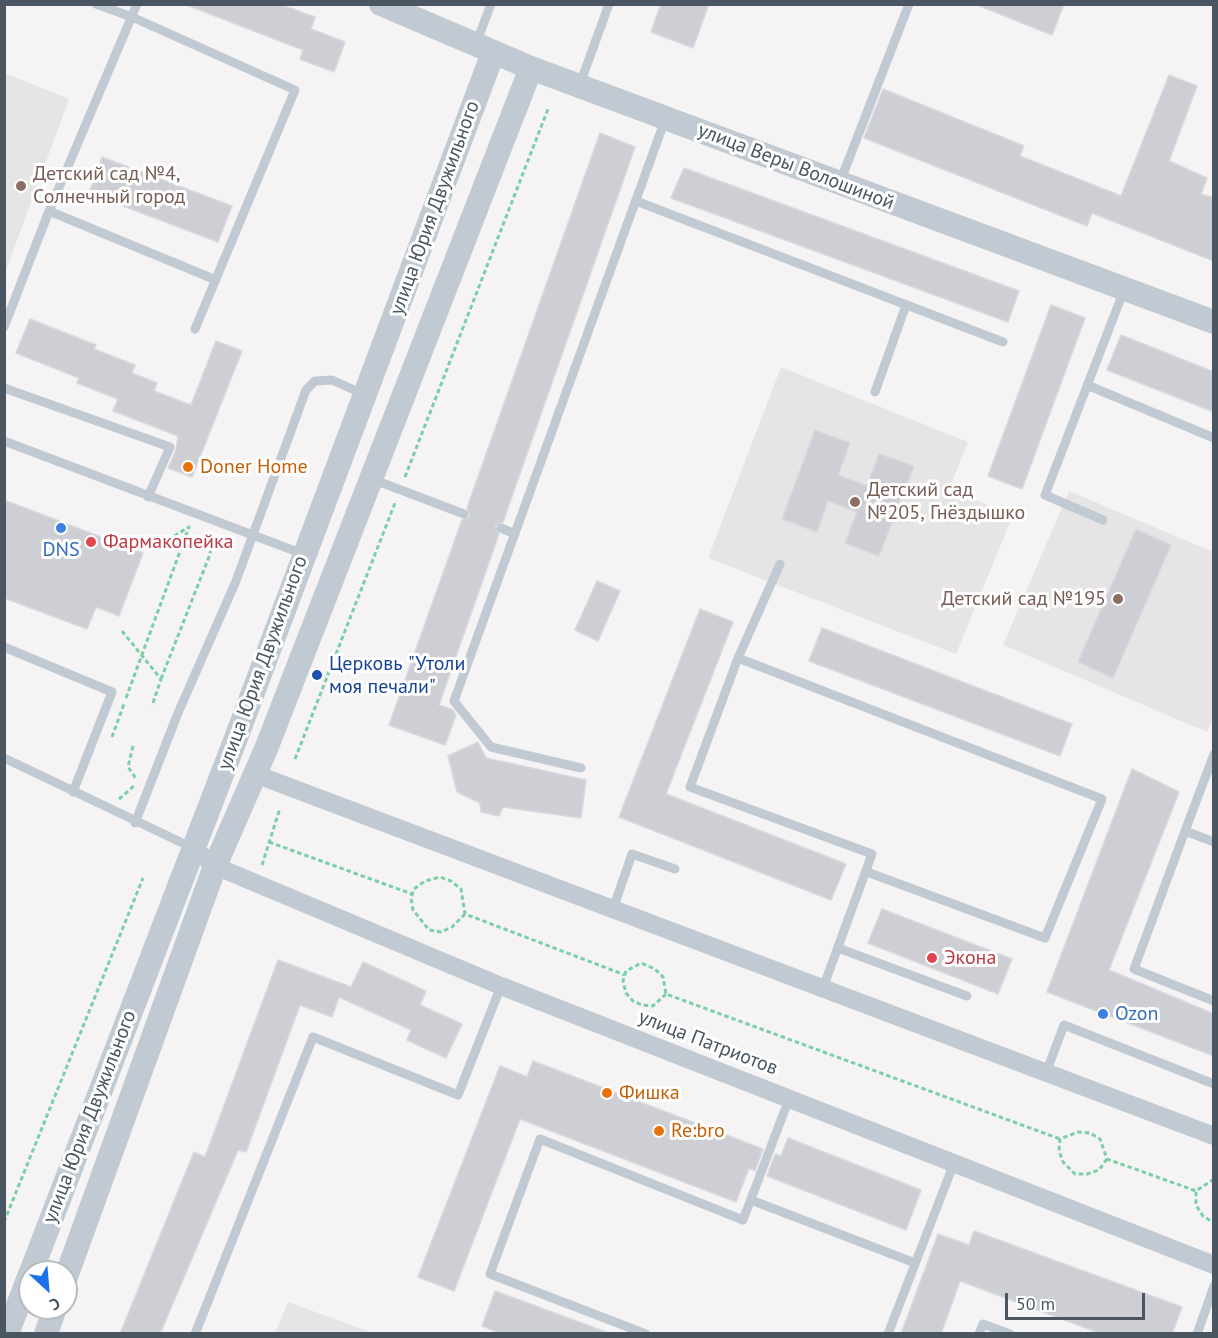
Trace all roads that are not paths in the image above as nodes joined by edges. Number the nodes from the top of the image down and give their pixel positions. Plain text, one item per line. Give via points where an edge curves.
1 (96, 4) edge
2 (137, 4) edge
3 (381, 4) edge
4 (491, 4) edge
5 (609, 4) edge
6 (909, 4) edge
7 (132, 17) junction
8 (484, 50) junction
9 (531, 68) junction
10 (579, 86) junction
11 (666, 118) junction
12 (839, 184) junction
13 (636, 201) junction
14 (49, 211) junction
15 (216, 280) junction
16 (1125, 288) junction
17 (906, 305) junction
18 (395, 317) junction
19 (1214, 322) edge
20 (4, 327) edge
21 (195, 329) dead end
22 (429, 332) junction
23 (1003, 342) dead end
24 (1087, 385) junction
25 (4, 388) edge
26 (875, 392) dead end
27 (365, 395) junction
28 (1214, 438) edge
29 (4, 441) edge
30 (372, 479) junction
31 (148, 497) junction
32 (465, 514) dead end
33 (1103, 520) dead end
34 (501, 528) dead end
35 (515, 534) junction
36 (252, 535) junction
37 (303, 554) junction
38 (780, 564) dead end
39 (4, 647) edge
40 (738, 658) junction
41 (1214, 754) edge
42 (4, 759) edge
43 (581, 768) dead end
44 (255, 774) junction
45 (73, 792) junction
46 (135, 823) junction
47 (1185, 831) junction
48 (1214, 842) edge
49 (194, 848) junction
50 (215, 866) junction
51 (675, 869) dead end
52 (867, 872) junction
53 (613, 909) junction
54 (838, 948) junction
55 (501, 986) junction
56 (823, 988) junction
57 (967, 996) dead end
58 (1214, 1001) edge
59 (1046, 1072) junction
60 (1214, 1084) edge
61 (789, 1099) junction
62 (1214, 1136) edge
63 (954, 1163) junction
64 (751, 1200) junction
65 (35, 1260) edge
66 (72, 1260) edge
67 (915, 1263) junction
68 (1214, 1265) edge
69 (1214, 1286) edge
70 (18, 1305) edge
71 (7, 1334) edge
72 (195, 1334) edge
73 (646, 1334) edge
74 (888, 1334) edge
75 (979, 1334) edge
76 (1010, 1334) edge
77 (1197, 1334) edge

1 - 7 lane
2 - 7 lane
3 - 8 street, улица Веры Волошиной
4 - 8 lane
5 - 10 lane
6 - 12 lane
7 - 14 lane
7 - 15 lane via 295,90
8 - 9 street, улица Веры Волошиной
8 - 18 street, улица Юрия Двужильного
9 - 10 street, улица Веры Волошиной
9 - 22 street, улица Юрия Двужильного
10 - 11 street, улица Веры Волошиной
11 - 12 street, улица Веры Волошиной
11 - 13 lane
12 - 16 street, улица Веры Волошиной
13 - 17 lane
13 - 35 lane
14 - 15 lane
14 - 20 lane
15 - 21 lane
16 - 19 street, улица Веры Волошиной
16 - 24 lane
17 - 23 lane
17 - 26 lane
18 - 22 street
18 - 27 street, улица Юрия Двужильного
22 - 30 street, улица Юрия Двужильного
24 - 28 lane
24 - 33 lane via 1045,495
25 - 31 lane via 170,447
27 - 36 lane via 332,380 315,381 306,390
27 - 37 street, улица Юрия Двужильного
29 - 31 lane
30 - 32 lane
30 - 44 street, улица Юрия Двужильного
31 - 36 lane
34 - 35 lane
35 - 43 lane via 454,702 491,747
36 - 37 lane
36 - 46 lane
37 - 49 street, улица Юрия Двужильного
38 - 40 lane
39 - 45 lane via 112,692
40 - 52 lane via 690,787 872,854
40 - 52 lane via 1102,799 1045,938
41 - 47 lane
42 - 45 lane
44 - 50 street, улица Юрия Двужильного
44 - 53 street
45 - 46 lane
46 - 49 lane
47 - 48 lane
47 - 58 lane via 1134,969
49 - 50 street, улица Патриотов
49 - 65 street, улица Юрия Двужильного
50 - 55 street, улица Патриотов
50 - 66 street, улица Юрия Двужильного
51 - 53 lane via 632,854
52 - 54 lane
53 - 56 street
54 - 56 lane
54 - 57 lane
55 - 61 street, улица Патриотов
55 - 72 lane via 458,1095 313,1037
56 - 59 street
59 - 60 lane via 1064,1025
59 - 62 street
61 - 63 street, улица Патриотов
61 - 64 lane
63 - 67 lane
63 - 68 street, улица Патриотов
64 - 67 lane
64 - 73 lane via 743,1220 540,1139 490,1274
67 - 74 lane
69 - 77 lane
70 - 71 street, улица Юрия Двужильного
75 - 76 lane via 983,1324

